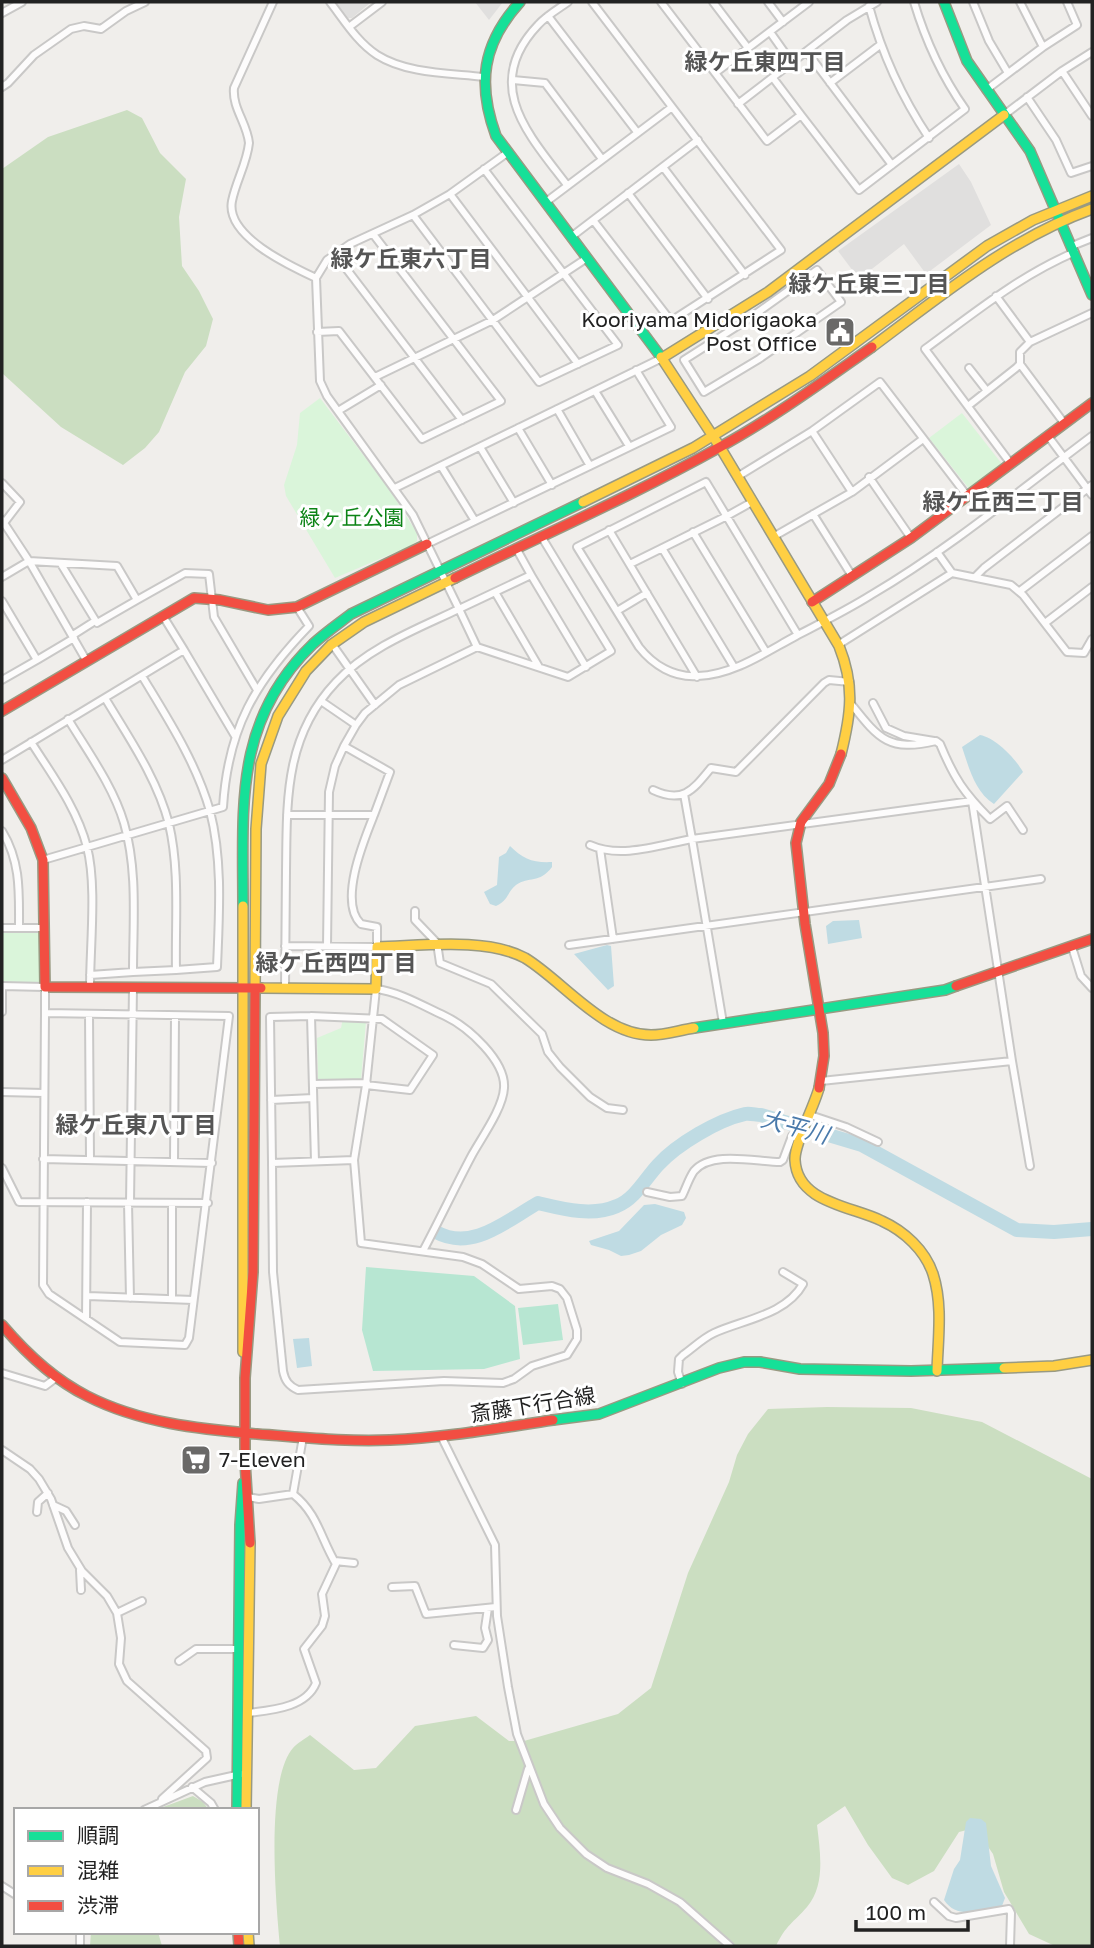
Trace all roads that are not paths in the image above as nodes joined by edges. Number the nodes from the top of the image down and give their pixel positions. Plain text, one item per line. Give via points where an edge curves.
1 (22, 2) edge
2 (145, 2) edge
3 (273, 2) edge
4 (330, 2) edge
5 (382, 2) edge
6 (520, 2) edge
7 (568, 2) edge
8 (592, 2) edge
9 (661, 2) edge
10 (713, 2) edge
11 (768, 2) edge
12 (808, 2) edge
13 (877, 2) edge
14 (914, 2) edge
15 (944, 2) edge
16 (973, 2) edge
17 (1020, 2) edge
18 (1067, 2) edge
19 (869, 6) junction
20 (2, 13) edge
21 (548, 16) junction
22 (783, 22) junction
23 (349, 27) junction
24 (769, 32) junction
25 (880, 46) junction
26 (1042, 47) junction
27 (748, 48) junction
28 (807, 52) junction
29 (1092, 52) edge
30 (793, 63) junction
31 (1062, 71) junction
32 (715, 73) junction
33 (1008, 73) junction
34 (484, 77) junction
35 (773, 78) junction
36 (513, 80) junction
37 (830, 83) junction
38 (2, 87) edge
39 (986, 90) junction
40 (1027, 97) junction
41 (738, 104) junction
42 (672, 107) junction
43 (801, 115) junction
44 (1004, 115) junction
45 (1092, 116) edge
46 (637, 132) junction
47 (929, 138) junction
48 (698, 141) junction
49 (507, 153) junction
50 (602, 159) junction
51 (892, 165) junction
52 (1092, 166) edge
53 (663, 167) junction
54 (484, 169) junction
55 (567, 186) junction
56 (628, 193) junction
57 (450, 194) junction
58 (1092, 196) edge
59 (546, 202) junction
60 (1092, 209) edge
61 (1057, 210) junction
62 (413, 215) junction
63 (593, 220) junction
64 (1061, 220) junction
65 (373, 234) junction
66 (571, 237) junction
67 (1092, 238) edge
68 (1073, 249) junction
69 (335, 254) junction
70 (587, 258) junction
71 (564, 275) junction
72 (745, 275) junction
73 (316, 278) junction
74 (768, 292) junction
75 (1092, 295) edge
76 (996, 296) junction
77 (527, 297) junction
78 (708, 299) junction
79 (774, 301) junction
80 (1092, 313) edge
81 (493, 320) junction
82 (722, 322) junction
83 (728, 331) junction
84 (317, 332) junction
85 (454, 339) junction
86 (1030, 342) junction
87 (415, 357) junction
88 (662, 358) junction
89 (578, 364) junction
90 (1020, 364) junction
91 (969, 368) dead end
92 (636, 370) junction
93 (375, 377) junction
94 (381, 385) junction
95 (595, 391) junction
96 (987, 391) junction
97 (1092, 403) edge
98 (968, 406) junction
99 (557, 409) junction
100 (338, 411) junction
101 (462, 420) junction
102 (1065, 423) junction
103 (518, 428) junction
104 (812, 431) junction
105 (1048, 436) junction
106 (1092, 436) edge
107 (713, 437) junction
108 (923, 439) junction
109 (629, 446) junction
110 (480, 447) junction
111 (720, 447) junction
112 (1064, 457) junction
113 (1010, 464) junction
114 (441, 466) junction
115 (590, 466) junction
116 (737, 477) junction
117 (870, 477) junction
118 (2, 483) edge
119 (552, 485) junction
120 (396, 488) junction
121 (1091, 490) edge
122 (852, 492) junction
123 (968, 497) junction
124 (752, 502) junction
125 (514, 503) junction
126 (813, 514) junction
127 (727, 516) junction
128 (475, 521) junction
129 (3, 522) edge
130 (609, 530) junction
131 (693, 532) junction
132 (541, 536) junction
133 (1092, 536) edge
134 (773, 537) junction
135 (911, 538) junction
136 (427, 544) junction
137 (516, 548) junction
138 (662, 548) junction
139 (937, 552) junction
140 (29, 561) junction
141 (61, 564) junction
142 (630, 564) junction
143 (440, 570) junction
144 (952, 573) junction
145 (531, 575) junction
146 (852, 576) junction
147 (2, 577) edge
148 (975, 577) junction
149 (445, 581) junction
150 (1092, 587) edge
151 (1020, 591) junction
152 (495, 592) junction
153 (647, 593) junction
154 (212, 599) junction
155 (137, 600) junction
156 (2, 601) edge
157 (812, 602) junction
158 (297, 607) junction
159 (459, 609) junction
160 (617, 611) junction
161 (163, 616) junction
162 (96, 621) junction
163 (1045, 622) junction
164 (824, 623) junction
165 (798, 635) junction
166 (73, 636) junction
167 (1092, 639) edge
168 (332, 644) junction
169 (838, 645) junction
170 (477, 647) junction
171 (184, 650) junction
172 (766, 652) junction
173 (37, 660) junction
174 (86, 660) junction
175 (538, 667) junction
176 (586, 667) junction
177 (734, 667) junction
178 (349, 670) junction
179 (142, 676) junction
180 (697, 677) junction
181 (2, 680) edge
182 (850, 682) junction
183 (257, 690) junction
184 (106, 698) junction
185 (321, 701) junction
186 (873, 703) dead end
187 (374, 705) junction
188 (852, 705) junction
189 (2, 711) edge
190 (68, 719) junction
191 (356, 724) junction
192 (235, 736) junction
193 (936, 741) junction
194 (31, 742) junction
195 (344, 746) junction
196 (2, 760) edge
197 (2, 778) edge
198 (653, 790) dead end
199 (684, 794) junction
200 (971, 801) junction
201 (210, 812) junction
202 (329, 814) junction
203 (287, 815) junction
204 (374, 815) junction
205 (169, 824) junction
206 (800, 824) junction
207 (1023, 830) dead end
208 (2, 831) edge
209 (127, 836) junction
210 (692, 839) junction
211 (590, 845) dead end
212 (87, 848) junction
213 (600, 849) junction
214 (43, 860) junction
215 (1041, 879) dead end
216 (985, 886) junction
217 (415, 911) dead end
218 (803, 911) junction
219 (707, 926) junction
220 (2, 928) edge
221 (19, 928) junction
222 (45, 928) junction
223 (613, 939) junction
224 (1092, 939) edge
225 (285, 946) junction
226 (327, 946) junction
227 (569, 946) dead end
228 (377, 947) junction
229 (437, 947) junction
230 (1072, 947) junction
231 (176, 970) junction
232 (133, 972) junction
233 (999, 973) junction
234 (90, 975) junction
235 (2, 986) edge
236 (45, 987) junction
237 (90, 987) junction
238 (133, 988) junction
239 (255, 988) junction
240 (285, 988) junction
241 (1092, 988) edge
242 (243, 989) junction
243 (376, 989) junction
244 (819, 1008) junction
245 (2, 1012) edge
246 (45, 1013) junction
247 (133, 1013) junction
248 (89, 1014) junction
249 (175, 1016) junction
250 (311, 1016) junction
251 (373, 1017) junction
252 (723, 1023) junction
253 (1012, 1061) junction
254 (821, 1081) junction
255 (313, 1084) junction
256 (366, 1084) junction
257 (2, 1092) edge
258 (44, 1093) junction
259 (313, 1098) junction
260 (271, 1100) junction
261 (623, 1110) dead end
262 (805, 1126) junction
263 (878, 1142) dead end
264 (43, 1159) junction
265 (90, 1160) junction
266 (354, 1160) junction
267 (130, 1161) junction
268 (174, 1161) junction
269 (315, 1161) junction
270 (212, 1163) junction
271 (272, 1163) junction
272 (1030, 1167) dead end
273 (2, 1168) edge
274 (647, 1192) dead end
275 (42, 1201) junction
276 (87, 1202) junction
277 (129, 1203) junction
278 (208, 1203) junction
279 (173, 1204) junction
280 (424, 1251) junction
281 (783, 1272) dead end
282 (88, 1296) junction
283 (130, 1298) junction
284 (172, 1298) junction
285 (194, 1300) junction
286 (86, 1319) junction
287 (3, 1330) edge
288 (1092, 1360) edge
289 (937, 1371) junction
290 (2, 1373) edge
291 (57, 1377) junction
292 (245, 1378) junction
293 (682, 1384) junction
294 (246, 1432) junction
295 (442, 1436) junction
296 (303, 1437) junction
297 (2, 1450) edge
298 (245, 1461) junction
299 (48, 1493) junction
300 (293, 1494) junction
301 (248, 1497) junction
302 (53, 1505) junction
303 (37, 1512) dead end
304 (75, 1525) dead end
305 (335, 1562) junction
306 (354, 1563) dead end
307 (80, 1568) junction
308 (392, 1587) dead end
309 (81, 1590) dead end
310 (142, 1601) dead end
311 (492, 1607) junction
312 (117, 1613) junction
313 (454, 1645) dead end
314 (238, 1649) junction
315 (179, 1661) dead end
316 (248, 1713) junction
317 (529, 1767) junction
318 (242, 1774) junction
319 (192, 1787) junction
320 (161, 1802) junction
321 (148, 1808) edge
322 (214, 1808) edge
323 (237, 1808) edge
324 (246, 1808) edge
325 (516, 1810) dead end
326 (934, 1902) dead end
327 (730, 1946) edge
328 (1010, 1946) edge

1 - 20 street
2 - 38 street via 101,29 71,29 33,55
3 - 73 street via 234,88 234,103 249,143 232,208 234,221 239,230 290,266
4 - 23 street
5 - 23 street
6 - 34 street via 493,40
7 - 21 street
8 - 42 street
9 - 32 street
10 - 27 street
11 - 22 street
12 - 22 street
13 - 19 street
14 - 47 street via 937,67 965,109
15 - 39 street via 958,44
16 - 33 street
17 - 26 street
18 - 26 street via 1077,25
19 - 25 street
19 - 28 street
21 - 36 street via 522,45
21 - 46 street
22 - 24 street
23 - 34 street via 389,61
24 - 27 street
24 - 30 street
25 - 37 street
25 - 47 street
26 - 33 street
27 - 32 street
28 - 30 street
28 - 37 street
29 - 31 street
30 - 35 street
31 - 40 street
31 - 45 street
32 - 41 street
33 - 39 street
34 - 49 street via 489,118
35 - 41 street
35 - 43 street
36 - 50 street via 545,83
36 - 55 street via 519,120
37 - 51 street
39 - 44 street
40 - 44 street
40 - 52 street via 1056,140 1071,173
41 - 43 street via 767,141
42 - 46 street
42 - 48 street
43 - 51 street via 859,190
44 - 61 street via 1030,151
44 - 74 street
46 - 50 street
47 - 51 street
48 - 53 street
48 - 72 street via 780,250
49 - 54 street
49 - 59 street
50 - 55 street
53 - 56 street
53 - 72 street
54 - 57 street
54 - 71 street
55 - 59 street
56 - 63 street
56 - 78 street
57 - 62 street
57 - 77 street
58 - 61 street
59 - 66 street
60 - 64 street
61 - 64 street
61 - 107 street via 987,246 810,376
62 - 65 street
62 - 81 street
63 - 66 street
63 - 78 street via 671,321
64 - 68 street
64 - 111 street via 988,260 872,347
65 - 69 street
65 - 85 street
66 - 70 street
67 - 68 street
68 - 75 street
68 - 76 street
69 - 73 street
69 - 87 street
70 - 71 street
70 - 88 street
71 - 77 street
71 - 89 street via 618,345
72 - 78 street
73 - 84 street
74 - 79 street
74 - 82 street
76 - 86 street
76 - 98 street via 925,349
77 - 81 street
77 - 89 street
79 - 83 street
79 - 83 street via 817,270 841,302 704,391 684,360
80 - 86 street
81 - 85 street
81 - 89 street via 540,382
82 - 83 street
82 - 88 street
84 - 93 street via 339,331
84 - 100 street via 322,386
85 - 87 street
85 - 101 street via 501,401
86 - 90 street via 1020,352
87 - 93 street
87 - 101 street
88 - 92 street
88 - 107 street
90 - 96 street
90 - 102 street
91 - 96 street
92 - 95 street
92 - 109 street via 671,427
93 - 94 street
94 - 100 street
94 - 101 street via 422,439
95 - 99 street
95 - 109 street
96 - 98 street
97 - 102 street
98 - 113 street
99 - 103 street
99 - 115 street
100 - 120 street
102 - 105 street
103 - 110 street
103 - 119 street
104 - 108 street via 880,382
104 - 116 street
104 - 122 street
105 - 112 street
105 - 113 street
106 - 112 street
107 - 111 street
107 - 143 street
108 - 117 street
108 - 123 street
109 - 115 street
110 - 114 street
110 - 125 street
111 - 116 street
111 - 132 street
112 - 121 street
112 - 139 street
113 - 123 street
114 - 120 street
114 - 128 street
115 - 119 street
116 - 124 street
117 - 122 street
117 - 135 street
118 - 129 street via 20,502
119 - 125 street
120 - 136 street
121 - 148 street
122 - 126 street
123 - 135 street
124 - 127 street
124 - 134 street
125 - 128 street
126 - 134 street
126 - 146 street
127 - 130 street via 706,482
127 - 131 street
127 - 165 street
128 - 136 street
129 - 140 street
130 - 142 street
130 - 160 street via 577,547
131 - 138 street
131 - 172 street
132 - 137 street
132 - 176 street via 611,651
133 - 151 street
134 - 157 street
135 - 146 street
136 - 143 street
136 - 158 street
137 - 145 street
137 - 149 street
138 - 142 street
138 - 177 street
139 - 144 street
139 - 164 street
140 - 141 street
140 - 147 street
140 - 166 street
141 - 155 street via 117,566
141 - 162 street
142 - 153 street
143 - 149 street
143 - 242 street via 351,614 309,647 257,727 243,804
144 - 148 street
144 - 169 street
145 - 152 street
145 - 176 street
146 - 157 street
148 - 151 street
149 - 159 street
149 - 168 street via 364,622
150 - 163 street
151 - 163 street
152 - 159 street
152 - 175 street
153 - 160 street
153 - 180 street
154 - 155 street via 209,574 193,572
154 - 158 street via 266,612
154 - 161 street via 194,598
154 - 183 street via 214,617
155 - 162 street
156 - 173 street
157 - 164 street
158 - 183 street via 309,626
159 - 170 street
159 - 178 street via 388,643
160 - 180 street via 650,660 672,672
161 - 171 street
161 - 174 street
162 - 166 street
163 - 167 street via 1067,652 1084,653
164 - 165 street
164 - 169 street
165 - 172 street
166 - 173 street
166 - 174 street
168 - 178 street
168 - 239 street via 283,705 261,764
169 - 182 street
170 - 175 street
170 - 187 street via 400,685
171 - 179 street
171 - 192 street
172 - 177 street
173 - 181 street
174 - 189 street
175 - 176 street via 568,677
177 - 180 street
178 - 185 street
178 - 187 street
179 - 184 street
179 - 201 street via 190,758
182 - 188 street
182 - 199 street via 833,679 824,683 736,772 711,768
183 - 192 street
184 - 190 street
184 - 205 street via 153,781
185 - 191 street
185 - 203 street via 295,754
186 - 193 street via 886,728
187 - 191 street
188 - 193 street via 880,738 900,744
188 - 206 street via 831,782
190 - 194 street
190 - 209 street via 115,799
191 - 195 street
192 - 201 street via 226,767 223,807
193 - 200 street
194 - 196 street
194 - 212 street via 69,803
195 - 202 street via 331,779
195 - 204 street via 390,772
197 - 214 street via 31,828
198 - 199 street via 671,796
199 - 210 street
200 - 206 street
200 - 207 street via 990,819 1007,806
200 - 216 street
201 - 205 street
201 - 231 street via 218,858 218,967
202 - 203 street
202 - 204 street
202 - 226 street
203 - 225 street
204 - 228 street via 355,866 353,911 362,924 376,927
205 - 209 street
205 - 231 street via 175,873
206 - 210 street
206 - 218 street via 795,850
208 - 221 street via 19,878
209 - 212 street
209 - 232 street via 133,872
210 - 213 street via 622,851
210 - 219 street
211 - 213 street
212 - 214 street
212 - 234 street
213 - 223 street
214 - 222 street
215 - 216 street
216 - 218 street
216 - 233 street
217 - 229 street via 415,920
218 - 219 street
218 - 244 street
219 - 223 street
219 - 252 street
220 - 221 street
221 - 222 street
222 - 236 street
223 - 227 street
224 - 230 street
225 - 226 street
225 - 240 street
226 - 228 street
228 - 229 street
228 - 243 street
229 - 252 street via 517,954 605,1021 633,1034
229 - 261 street via 440,964 491,984 542,1034 548,1052 590,1097 607,1108
230 - 233 street
230 - 241 street via 1081,976
231 - 232 street
232 - 234 street
233 - 244 street via 945,990
233 - 253 street
234 - 237 street
235 - 236 street
235 - 245 street
236 - 237 street
236 - 246 street
237 - 238 street
238 - 242 street
238 - 247 street
239 - 240 street
239 - 242 street
239 - 292 street via 253,1272
240 - 243 street
242 - 292 street via 241,1335
243 - 251 street
243 - 280 street via 459,1024 496,1061 504,1080 502,1098
244 - 252 street
244 - 254 street via 824,1048
246 - 248 street
246 - 258 street
247 - 248 street
247 - 249 street
247 - 267 street
248 - 265 street
249 - 268 street
249 - 270 street via 229,1016
250 - 251 street
250 - 255 street
250 - 260 street via 270,1017
251 - 256 street
251 - 256 street via 433,1055 410,1090
253 - 254 street
253 - 272 street
254 - 262 street
255 - 256 street
255 - 259 street
256 - 266 street
257 - 258 street
258 - 264 street
259 - 260 street
259 - 269 street
260 - 271 street
262 - 263 street via 846,1127
262 - 274 street via 792,1136 780,1162 716,1160 694,1171 682,1196
262 - 289 street via 796,1165 811,1191 895,1228 927,1261 937,1301
264 - 265 street
264 - 275 street
265 - 267 street
266 - 269 street
266 - 280 street via 361,1243
267 - 268 street
267 - 277 street
268 - 270 street
269 - 271 street
270 - 278 street
271 - 280 street via 273,1272 283,1371 292,1388 503,1383 532,1366 567,1355 573,1348 577,1330 560,1289 519,1289 472,1260
273 - 275 street via 19,1202
275 - 276 street
275 - 286 street via 43,1285 48,1294
276 - 277 street
276 - 282 street
277 - 279 street
277 - 283 street
278 - 279 street
278 - 285 street
279 - 284 street
281 - 293 street via 803,1284 800,1290 748,1322 713,1333 683,1355 678,1364
282 - 283 street
282 - 286 street
283 - 284 street
284 - 285 street
285 - 286 street via 185,1345 120,1342
287 - 291 street, 斎藤下行合線
288 - 289 street, 斎藤下行合線
289 - 293 street, 斎藤下行合線 via 800,1369 744,1362
290 - 291 street via 45,1386
291 - 294 street, 斎藤下行合線 via 97,1400 154,1421
292 - 294 street
293 - 295 street, 斎藤下行合線 via 599,1414
294 - 296 street, 斎藤下行合線
294 - 298 street
295 - 296 street, 斎藤下行合線 via 389,1440
295 - 311 street via 495,1545
296 - 300 street
297 - 299 street via 30,1469
298 - 301 street
298 - 314 street
299 - 302 street
299 - 303 street via 38,1502
300 - 301 street
300 - 305 street via 313,1513
301 - 316 street
302 - 304 street via 66,1511
302 - 307 street
305 - 306 street
305 - 316 street via 322,1594 326,1616 303,1649 315,1687 296,1703
307 - 309 street
307 - 312 street
308 - 311 street via 415,1586 426,1614
310 - 312 street
311 - 313 street via 485,1628 486,1646
311 - 317 street via 517,1734
312 - 320 street via 121,1638 118,1664 127,1681 202,1746 207,1758
314 - 315 street via 196,1649
314 - 318 street
316 - 318 street
317 - 325 street
317 - 327 street via 544,1804 586,1854 680,1902
318 - 319 street
318 - 323 street
318 - 324 street
319 - 320 street
319 - 322 street
320 - 321 street
326 - 328 street via 956,1918 1009,1909

